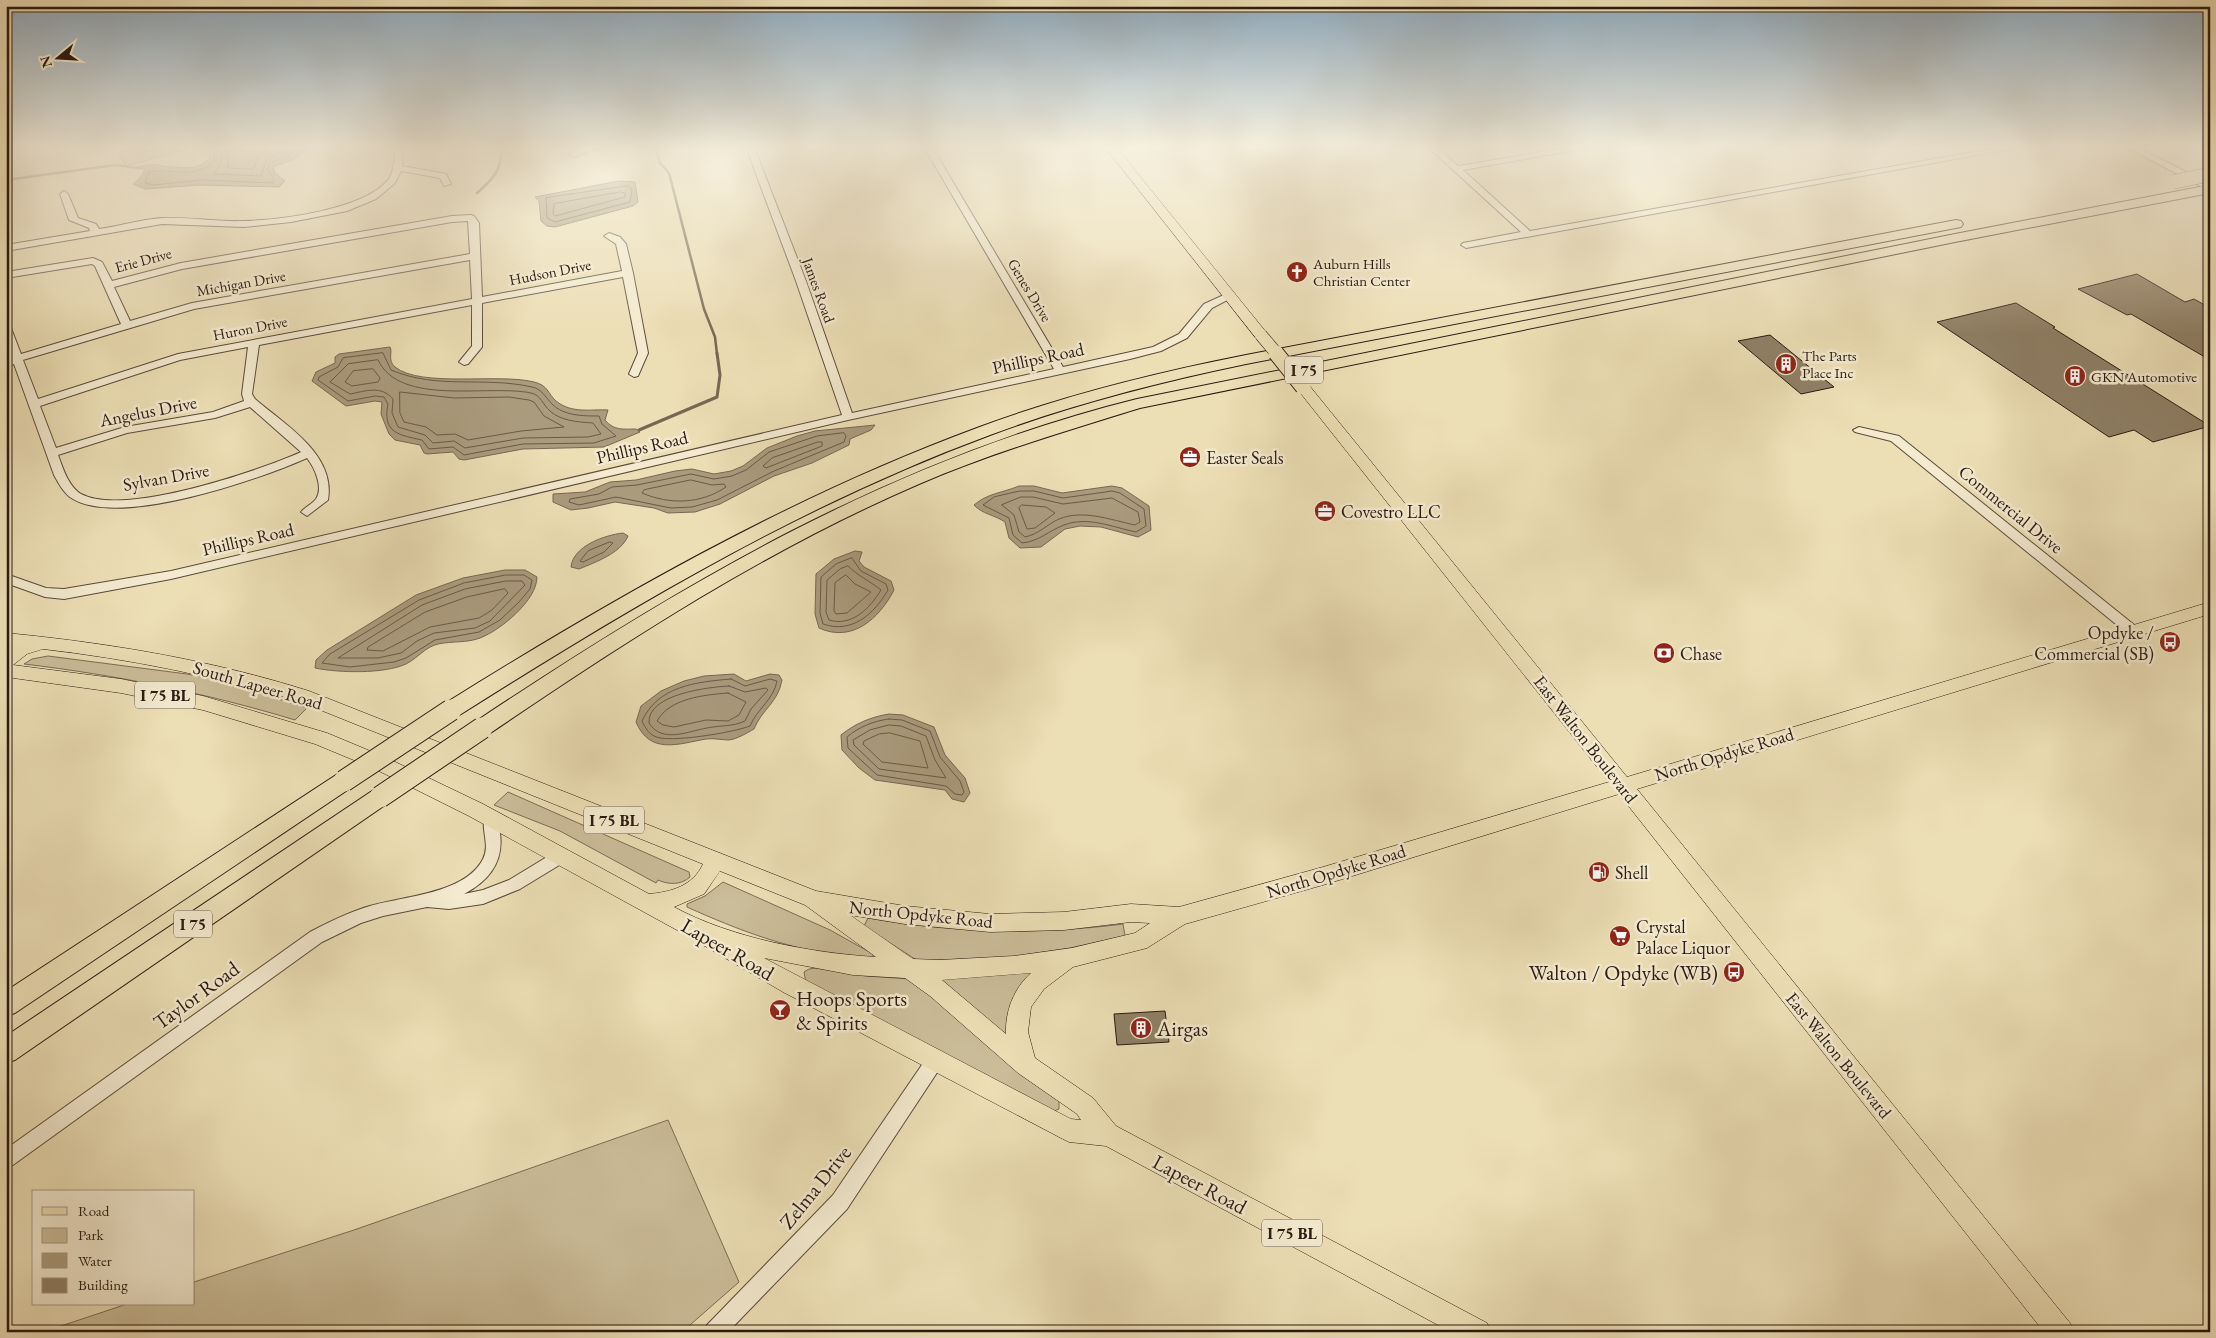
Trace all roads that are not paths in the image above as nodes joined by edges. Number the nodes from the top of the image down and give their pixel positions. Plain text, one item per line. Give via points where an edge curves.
1 (70, 209) edge
2 (339, 209) edge
3 (774, 209) edge
4 (965, 209) edge
5 (1160, 209) edge
6 (1501, 209) edge
7 (1661, 209) edge
8 (2102, 209) edge
9 (2018, 212) dead end
10 (95, 230) junction
11 (1527, 233) junction
12 (609, 236) dead end
13 (1466, 245) dead end
14 (6, 248) edge
15 (475, 256) junction
16 (628, 273) junction
17 (6, 275) edge
18 (110, 285) junction
19 (1230, 296) junction
20 (477, 302) junction
21 (127, 325) junction
22 (6, 328) edge
23 (254, 343) junction
24 (12, 359) edge
25 (464, 362) dead end
26 (6, 364) edge
27 (1060, 371) junction
28 (634, 374) dead end
29 (252, 402) junction
30 (34, 404) junction
31 (848, 416) junction
32 (1859, 430) dead end
33 (308, 453) junction
34 (52, 454) junction
35 (306, 512) dead end
36 (6, 578) edge
37 (2210, 608) edge
38 (2134, 632) junction
39 (6, 639) edge
40 (44, 642) junction
41 (6, 661) edge
42 (6, 670) edge
43 (415, 741) joint
44 (380, 763) joint
45 (1623, 785) junction
46 (491, 818) junction
47 (560, 856) junction
48 (714, 860) junction
49 (812, 899) junction
50 (430, 901) junction
51 (647, 903) junction
52 (1179, 916) junction
53 (693, 928) junction
54 (1072, 958) junction
55 (911, 968) junction
56 (6, 1005) edge
57 (6, 1051) edge
58 (936, 1059) junction
59 (1026, 1065) junction
60 (1108, 1134) junction
61 (6, 1161) edge
62 (714, 1332) edge
63 (1478, 1332) edge
64 (2061, 1332) edge

1 - 10 street via 74,220
2 - 10 street via 244,224 162,221
3 - 31 street, James Road
4 - 27 street, Genes Drive
5 - 19 main road, East Walton Boulevard
6 - 11 street
7 - 11 street
8 - 57 highway, I 75, bridge via 1136,404 1012,442 861,504 752,559 618,638
9 - 56 highway, I 75, bridge via 1217,365 1067,403 910,459 712,552 538,655
10 - 14 street
11 - 13 street
12 - 16 street via 621,244
15 - 18 street, Erie Drive via 474,223 471,218 464,217 202,262
15 - 20 street
15 - 21 street, Michigan Drive via 192,306
16 - 20 street, Hudson Drive
16 - 28 street via 643,353
17 - 18 street via 93,261 99,264
18 - 21 street
19 - 27 street, Phillips Road via 1208,306 1183,336 1157,349
19 - 45 main road, East Walton Boulevard, bridge
20 - 23 street, Huron Drive
20 - 25 street via 477,347
21 - 24 street, Michigan Drive
22 - 24 street, Sylvan Drive
23 - 29 street via 248,394
23 - 30 street, Huron Drive via 178,357
24 - 26 street, Michigan Drive
24 - 30 street, Sylvan Drive
27 - 31 street, Phillips Road
29 - 33 street
29 - 34 street, Angelus Drive via 215,415 125,430
30 - 34 street, Sylvan Drive
31 - 36 street, Phillips Road via 79,594 46,592
32 - 38 street, Commercial Drive via 1895,438
33 - 34 street, Sylvan Drive via 277,468 231,482 156,498 104,503 81,499 69,491
33 - 35 street via 320,468 324,491 322,500
37 - 38 main road, North Opdyke Road
38 - 45 main road, North Opdyke Road
39 - 40 main road, South Lapeer Road / I 75 BL
40 - 41 main road via 21,649
40 - 43 main road, South Lapeer Road / I 75 BL via 153,658 228,674 328,705
42 - 44 main road, South Lapeer Road / I 75 BL via 121,686 203,704 320,738
43 - 48 main road, Lapeer Road / I 75 BL
44 - 46 main road, Lapeer Road / I 75 BL
45 - 52 main road, North Opdyke Road
45 - 64 main road, East Walton Boulevard
46 - 47 main road, Lapeer Road / I 75 BL
46 - 50 street, Taylor Road via 493,846 488,866 472,882
47 - 50 street, Taylor Road via 531,876 493,894 453,903
47 - 51 main road, Lapeer Road / I 75 BL
48 - 49 main road, Lapeer Road / I 75 BL
48 - 51 main road via 712,870 700,887 677,898
49 - 52 main road, North Opdyke Road via 905,915 982,922 1064,921 1130,913
49 - 55 main road, Lapeer Road / I 75 BL
50 - 61 street, Taylor Road via 367,914 316,937
51 - 53 main road, Lapeer Road / I 75 BL
52 - 54 main road, North Opdyke Road via 1140,941
53 - 55 main road, North Opdyke Road via 808,958 853,965
53 - 58 main road, Lapeer Road / I 75 BL via 791,985
54 - 55 main road, North Opdyke Road via 966,969
54 - 59 main road via 1038,980 1020,1003 1016,1033
55 - 59 main road, Lapeer Road / I 75 BL
58 - 60 main road, Lapeer Road / I 75 BL via 1069,1130
58 - 62 street, Zelma Drive via 840,1202
59 - 60 main road, Lapeer Road / I 75 BL via 1085,1106
60 - 63 main road, Lapeer Road / I 75 BL

